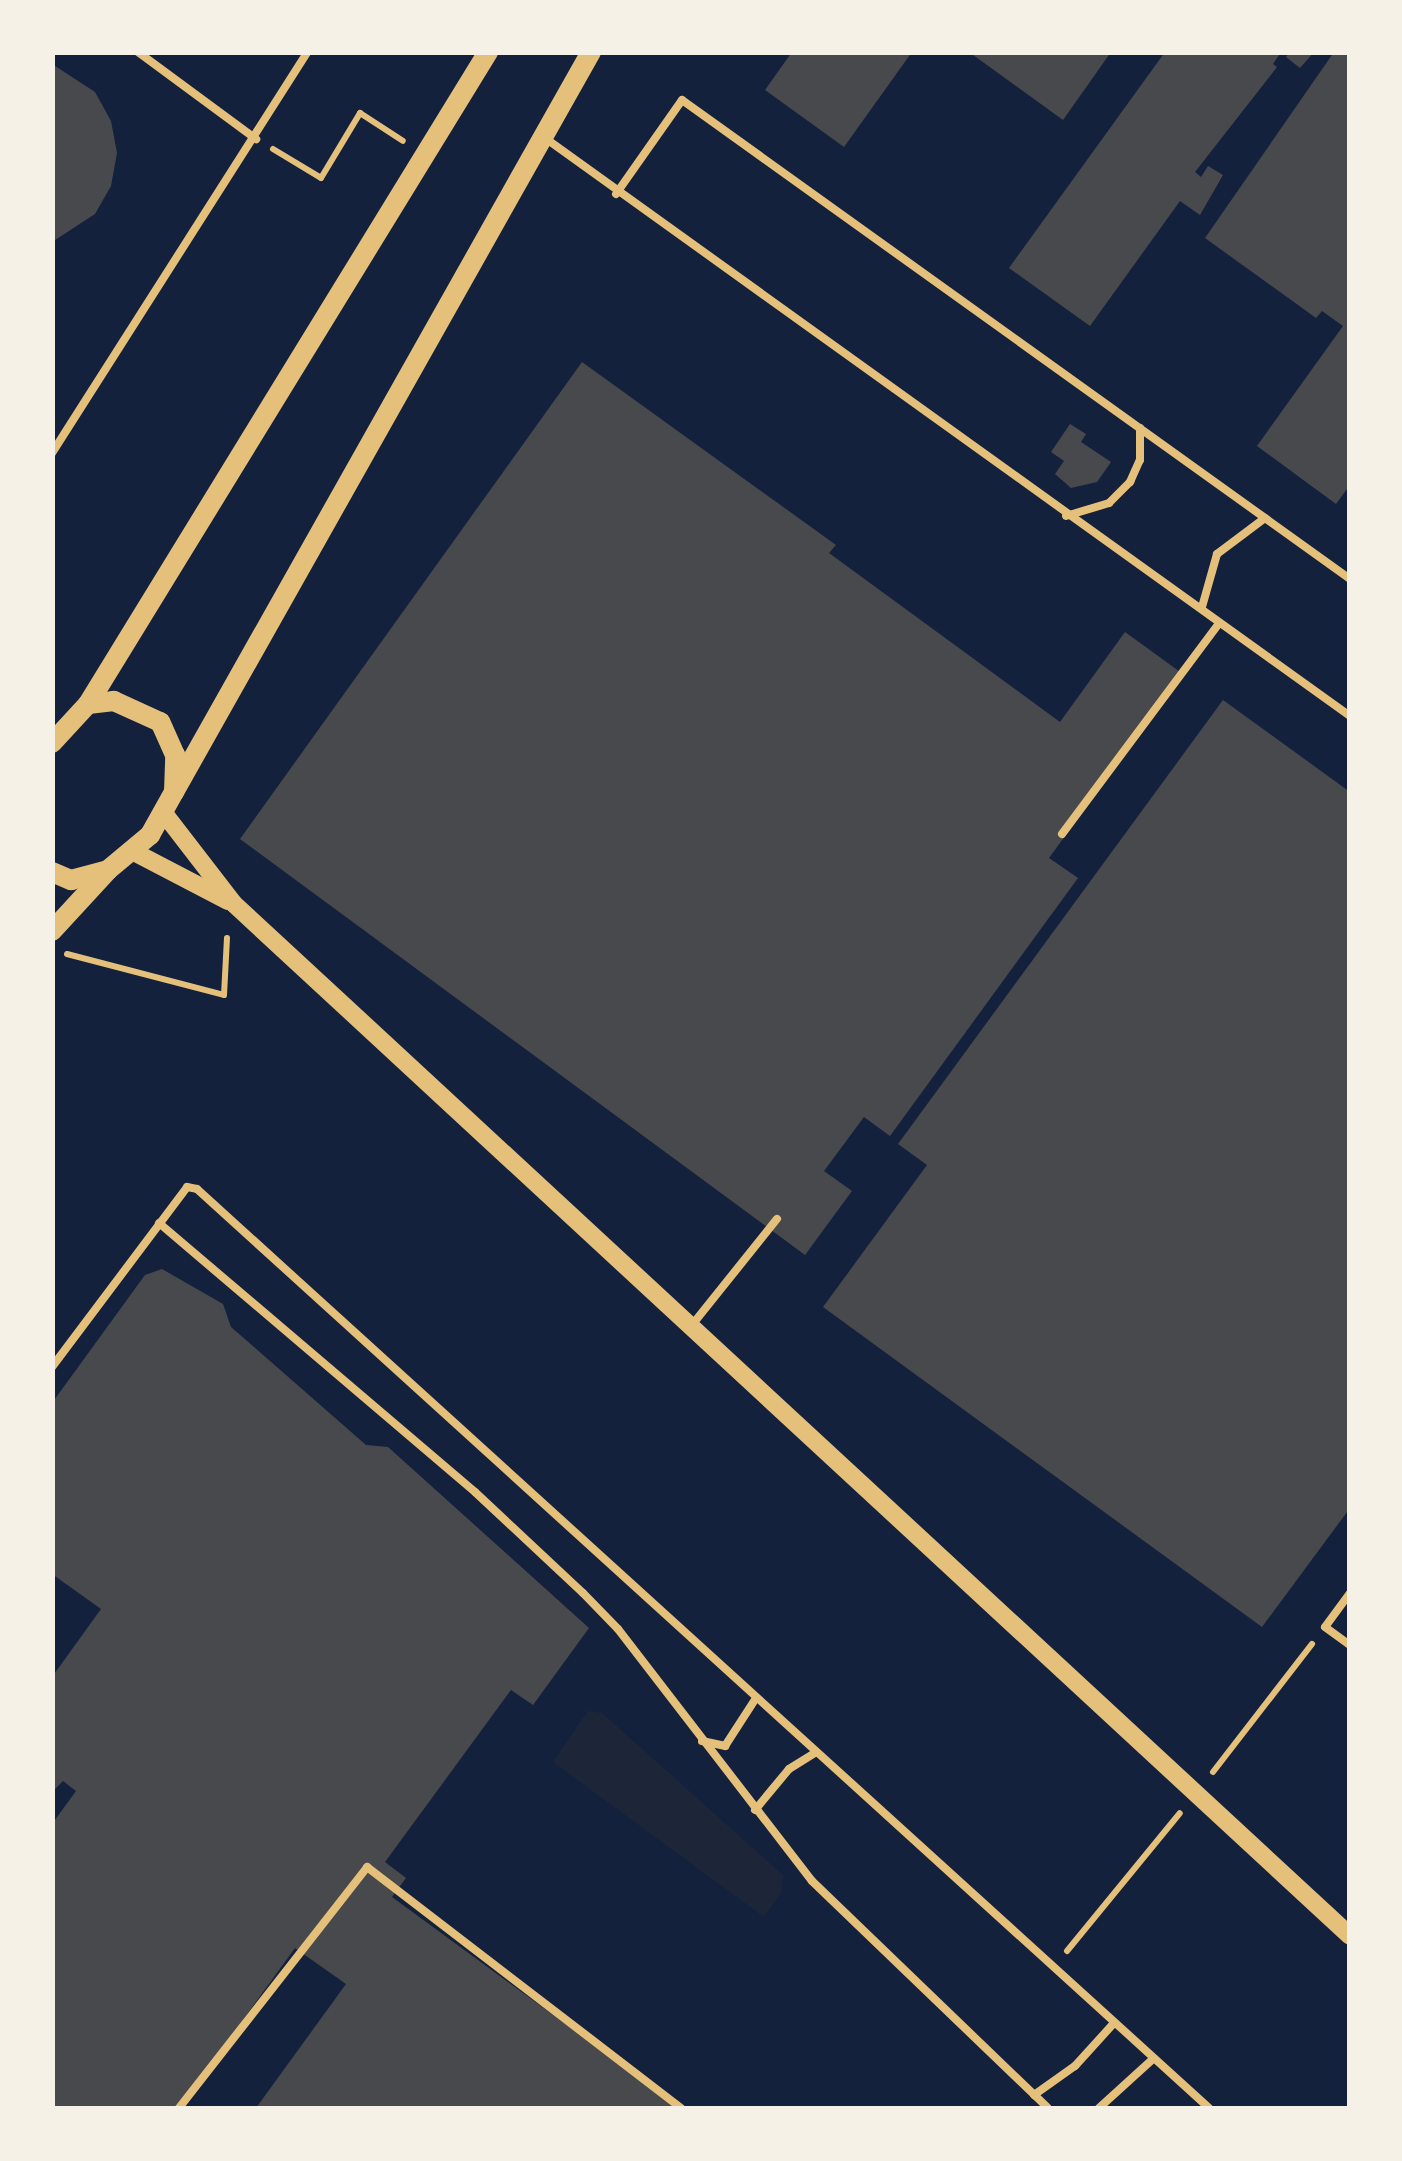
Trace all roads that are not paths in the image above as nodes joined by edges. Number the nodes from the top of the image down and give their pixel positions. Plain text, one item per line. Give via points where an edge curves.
1 (138, 52) edge
2 (307, 52) edge
3 (488, 52) edge
4 (591, 52) edge
5 (542, 136) junction
6 (256, 138) junction
7 (616, 194) junction
8 (1140, 428) junction
9 (52, 453) edge
10 (1066, 516) junction
11 (1266, 518) junction
12 (1350, 579) edge
13 (1202, 606) junction
14 (1219, 623) junction
15 (88, 704) junction
16 (1350, 716) edge
17 (52, 743) edge
18 (174, 792) junction
19 (164, 812) junction
20 (1062, 834) dead end
21 (134, 852) junction
22 (108, 870) junction
23 (52, 872) edge
24 (233, 903) junction
25 (54, 941) edge
26 (777, 1220) dead end
27 (159, 1222) junction
28 (692, 1326) junction
29 (52, 1368) edge
30 (1350, 1593) edge
31 (1350, 1645) edge
32 (756, 1698) junction
33 (702, 1741) junction
34 (816, 1752) junction
35 (755, 1810) junction
36 (1350, 1936) edge
37 (1114, 2022) junction
38 (1154, 2058) junction
39 (1034, 2095) junction
40 (179, 2108) edge
41 (680, 2108) edge
42 (1048, 2108) edge
43 (1099, 2108) edge
44 (1209, 2108) edge

1 - 6 lane
2 - 6 lane
3 - 15 main road
4 - 5 main road
5 - 7 lane
5 - 18 main road
6 - 9 lane
7 - 8 lane via 682,100
7 - 10 lane
8 - 10 lane via 1140,460 1130,482 1110,503
8 - 11 lane
10 - 13 lane
11 - 12 lane
11 - 13 lane via 1217,554
13 - 14 lane
14 - 16 lane
14 - 20 lane
15 - 17 main road
15 - 18 main road via 114,701 160,722 175,755
18 - 19 main road
19 - 21 main road
19 - 24 street
21 - 22 main road
21 - 24 street
22 - 23 main road via 72,880
22 - 25 main road
24 - 28 street
26 - 28 lane
27 - 29 lane
27 - 32 lane via 187,1188 197,1188
27 - 33 lane via 584,1593
28 - 36 street
30 - 31 lane via 1325,1627
32 - 33 lane via 725,1746
32 - 34 lane
33 - 35 lane
34 - 35 lane via 789,1769
34 - 37 lane
35 - 39 lane via 812,1882
37 - 38 lane
37 - 39 lane via 1075,2066
38 - 43 lane
38 - 44 lane
39 - 42 lane
40 - 41 lane via 367,1867

